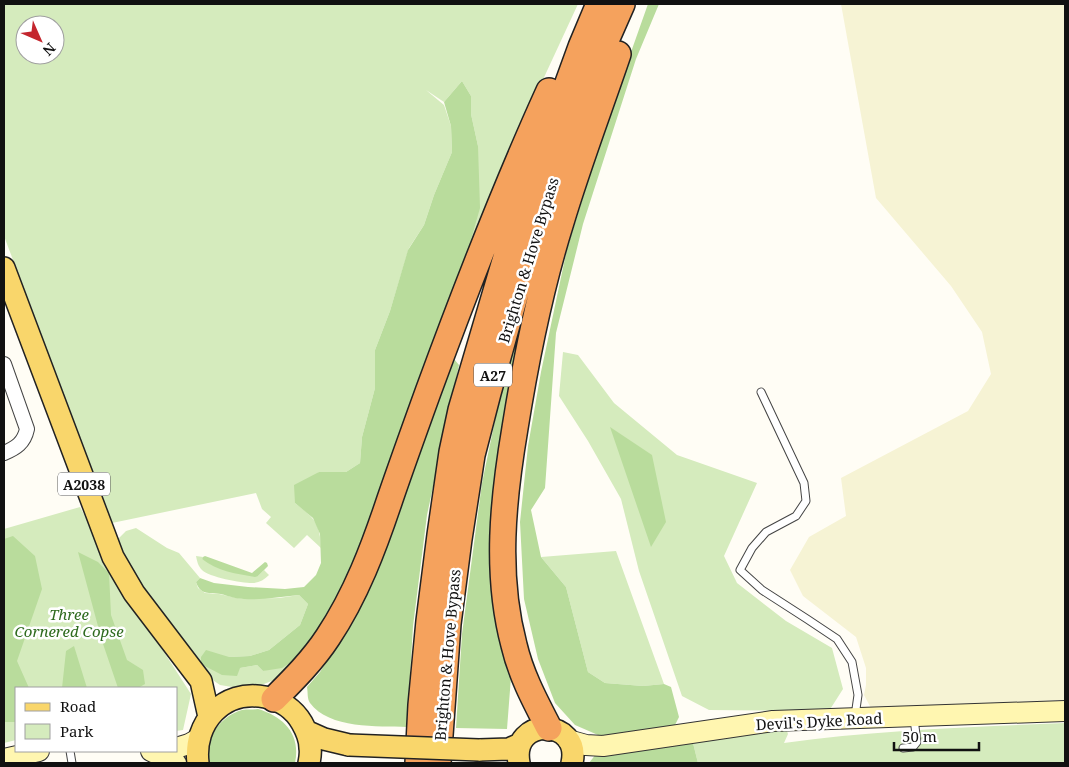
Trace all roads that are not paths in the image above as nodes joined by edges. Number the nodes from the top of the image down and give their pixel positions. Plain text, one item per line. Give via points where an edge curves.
1 (593, 4) edge
2 (599, 4) edge
3 (622, 4) edge
4 (634, 4) edge
5 (4, 268) edge
6 (4, 364) edge
7 (760, 392) dead end
8 (4, 453) edge
9 (201, 681) junction
10 (236, 698) junction
11 (274, 699) junction
12 (1065, 711) edge
13 (914, 716) junction
14 (209, 717) junction
15 (855, 719) junction
16 (306, 731) junction
17 (558, 734) junction
18 (198, 740) junction
19 (349, 745) junction
20 (603, 746) junction
21 (178, 747) edge
22 (903, 748) dead end
23 (153, 752) edge
24 (37, 755) edge
25 (519, 757) edge
26 (4, 759) edge
27 (572, 762) edge
28 (176, 763) edge
29 (198, 763) edge
30 (310, 763) edge
31 (418, 763) edge
32 (438, 763) edge

1 - 11 highway via 571,43 492,221 362,573 328,637 314,657
2 - 31 highway, Brighton & Hove Bypass / A27 via 512,236 462,410 451,461 429,621
3 - 32 highway, Brighton & Hove Bypass / A27 via 530,242 472,456 448,624
4 - 17 highway, A27 via 561,222 543,286 507,473 502,563 513,644 531,694
5 - 9 main road, A2038 via 113,557 134,593
6 - 8 street via 26,426 20,444
7 - 15 lane via 804,483 806,501 796,516 766,532 752,548 740,570 762,590 837,639 852,662 858,694
9 - 10 main road, A2038
9 - 14 main road, A2038
10 - 11 main road
10 - 14 main road
11 - 16 main road via 287,707
12 - 13 street, Devil's Dyke Road
13 - 15 street, Devil's Dyke Road
13 - 22 lane via 917,742 912,747
14 - 18 main road
15 - 20 street, Devil's Dyke Road via 773,722
16 - 19 main road
16 - 30 main road
17 - 20 street, Devil's Dyke Road via 586,745
17 - 25 main road via 540,728 532,732 525,737
17 - 27 main road via 572,746
18 - 21 street
18 - 29 main road
19 - 25 main road, bridge via 479,750 511,760
19 - 30 main road
20 - 27 street, Devil's Dyke Road
23 - 28 street
24 - 26 street

